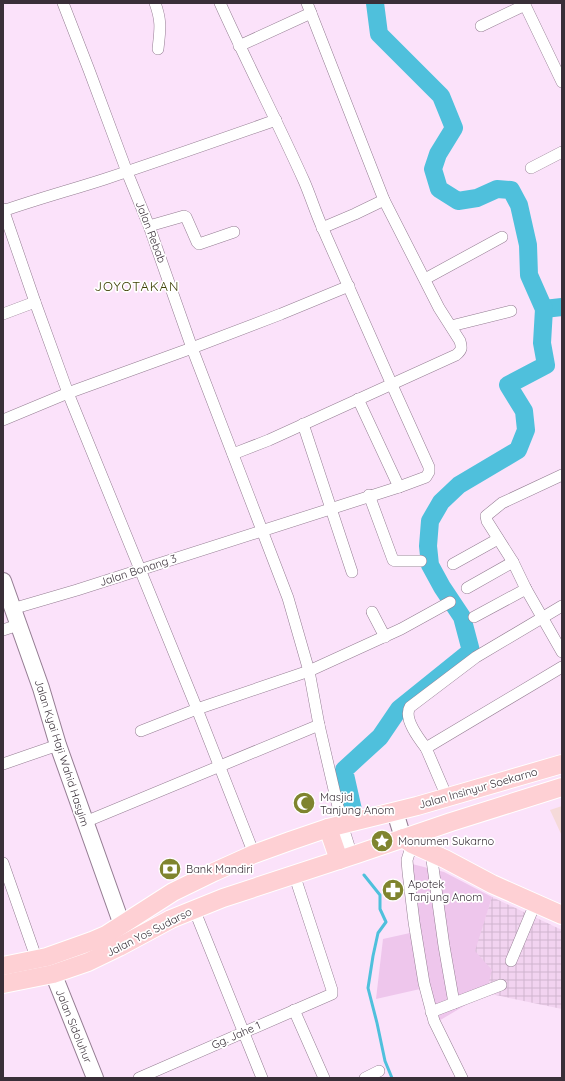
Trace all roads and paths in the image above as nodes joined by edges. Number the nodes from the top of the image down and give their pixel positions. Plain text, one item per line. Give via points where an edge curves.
1 (63, 3) edge
2 (155, 3) edge
3 (220, 3) edge
4 (525, 4) edge
5 (309, 8) edge
6 (481, 26) dead end
7 (239, 46) junction
8 (158, 49) dead end
9 (562, 82) edge
10 (276, 120) junction
11 (562, 152) edge
12 (531, 168) dead end
13 (126, 172) junction
14 (384, 200) junction
15 (3, 210) edge
16 (149, 226) junction
17 (322, 228) junction
18 (234, 232) dead end
19 (502, 237) dead end
20 (425, 279) junction
21 (349, 286) junction
22 (35, 302) junction
23 (511, 310) dead end
24 (3, 314) edge
25 (451, 326) junction
26 (192, 348) junction
27 (391, 384) junction
28 (68, 393) junction
29 (358, 400) junction
30 (3, 420) edge
31 (302, 424) junction
32 (233, 454) junction
33 (562, 475) edge
34 (399, 487) junction
35 (369, 495) junction
36 (332, 507) junction
37 (263, 530) junction
38 (498, 539) junction
39 (422, 561) dead end
40 (513, 562) junction
41 (453, 564) dead end
42 (139, 569) junction
43 (352, 572) dead end
44 (3, 581) edge
45 (467, 588) dead end
46 (526, 589) junction
47 (450, 602) dead end
48 (562, 606) edge
49 (12, 609) junction
50 (372, 612) dead end
51 (474, 617) dead end
52 (542, 618) junction
53 (10, 628) edge
54 (385, 637) junction
55 (562, 652) edge
56 (562, 667) edge
57 (309, 671) junction
58 (197, 709) junction
59 (319, 725) junction
60 (141, 731) dead end
61 (58, 745) junction
62 (426, 748) junction
63 (3, 764) edge
64 (562, 764) edge
65 (219, 766) junction
66 (562, 787) edge
67 (447, 797) junction
68 (395, 812) junction
69 (85, 822) junction
70 (348, 823) junction
71 (408, 841) junction
72 (432, 853) junction
73 (254, 854) junction
74 (354, 855) junction
75 (3, 863) edge
76 (294, 874) junction
77 (535, 904) junction
78 (194, 909) junction
79 (562, 915) edge
80 (122, 925) junction
81 (511, 961) dead end
82 (46, 964) junction
83 (3, 966) edge
84 (3, 984) edge
85 (501, 985) dead end
86 (454, 1003) junction
87 (294, 1010) junction
88 (431, 1012) junction
89 (244, 1032) junction
90 (379, 1071) dead end
91 (95, 1078) edge
92 (139, 1078) edge
93 (262, 1078) edge
94 (324, 1078) edge
95 (366, 1078) edge
96 (462, 1078) edge

1 - 13 street, Jalan Rebab
2 - 8 street via 160,16
3 - 7 street
4 - 6 street
4 - 9 street
5 - 7 street
5 - 14 street
7 - 10 street
10 - 13 street
10 - 17 street
11 - 12 street
13 - 15 street
13 - 16 street, Jalan Rebab
14 - 17 street
14 - 20 street
15 - 22 street
16 - 18 street via 184,216 199,244
16 - 26 street, Jalan Rebab
17 - 21 street
19 - 20 street
20 - 25 street
21 - 26 street
21 - 27 street
22 - 24 street
22 - 28 street
23 - 25 street
25 - 27 street via 460,341 461,351
26 - 28 street
26 - 32 street, Jalan Rebab
27 - 29 street
27 - 34 street, Jalan Bonang 3 via 429,467 426,477
28 - 30 street
28 - 42 street
29 - 31 street
29 - 34 street
31 - 32 street
31 - 36 street
32 - 37 street, Jalan Rebab
33 - 38 street via 502,503 486,516
34 - 35 street, Jalan Bonang 3
35 - 36 street, Jalan Bonang 3
35 - 39 street via 393,560
36 - 37 street, Jalan Bonang 3
36 - 43 street
37 - 42 street, Jalan Bonang 3
37 - 57 street, Jalan Rebab via 288,598
38 - 40 street
38 - 41 street
40 - 45 street
40 - 46 street
42 - 49 street, Jalan Bonang 3
42 - 58 street
44 - 49 main road, Jalan Kyai Haji Wahid Hasyim
46 - 51 street
46 - 52 street
47 - 54 street
48 - 52 street
49 - 53 main road, Jalan Kyai Haji Wahid Hasyim
50 - 54 street
52 - 55 street
52 - 62 street via 476,657 410,707 409,720
53 - 61 main road, Jalan Kyai Haji Wahid Hasyim via 41,688
54 - 57 street
56 - 62 street
57 - 58 street
57 - 59 street, Jalan Rebab
58 - 60 street
58 - 65 street
59 - 65 street
59 - 70 street, Jalan Rebab
61 - 63 street
61 - 69 main road, Jalan Kyai Haji Wahid Hasyim
62 - 67 street
64 - 67 main road, Jalan Insinyur Soekarno
65 - 69 street
65 - 73 street
66 - 71 main road, Jalan Insinyur Soekarno via 484,811
67 - 68 main road, Jalan Insinyur Soekarno
68 - 70 main road, Jalan Insinyur Soekarno
68 - 71 main road
69 - 80 main road, Jalan Kyai Haji Wahid Hasyim
70 - 73 main road, Jalan Insinyur Soekarno
70 - 74 main road
71 - 72 main road
71 - 74 main road, Jalan Insinyur Soekarno
71 - 88 street via 407,860 414,922
72 - 77 main road
72 - 86 street
73 - 80 main road, Jalan Insinyur Soekarno via 172,892
74 - 76 main road, Jalan Yos Sudarso
75 - 82 street
76 - 78 main road, Jalan Yos Sudarso
76 - 87 street, Gg. Jahe 1 via 332,992
77 - 79 main road
77 - 81 street
78 - 82 main road, Jalan Yos Sudarso via 101,956
78 - 89 street
80 - 82 main road, Jalan Insinyur Soekarno
82 - 83 main road
82 - 84 main road, Jalan Yos Sudarso
82 - 91 main road, Jalan Sidoluhur
85 - 86 street
86 - 88 street
87 - 89 street, Gg. Jahe 1
87 - 94 street
88 - 96 street
89 - 92 street, Gg. Jahe 1
89 - 93 street
90 - 95 street

